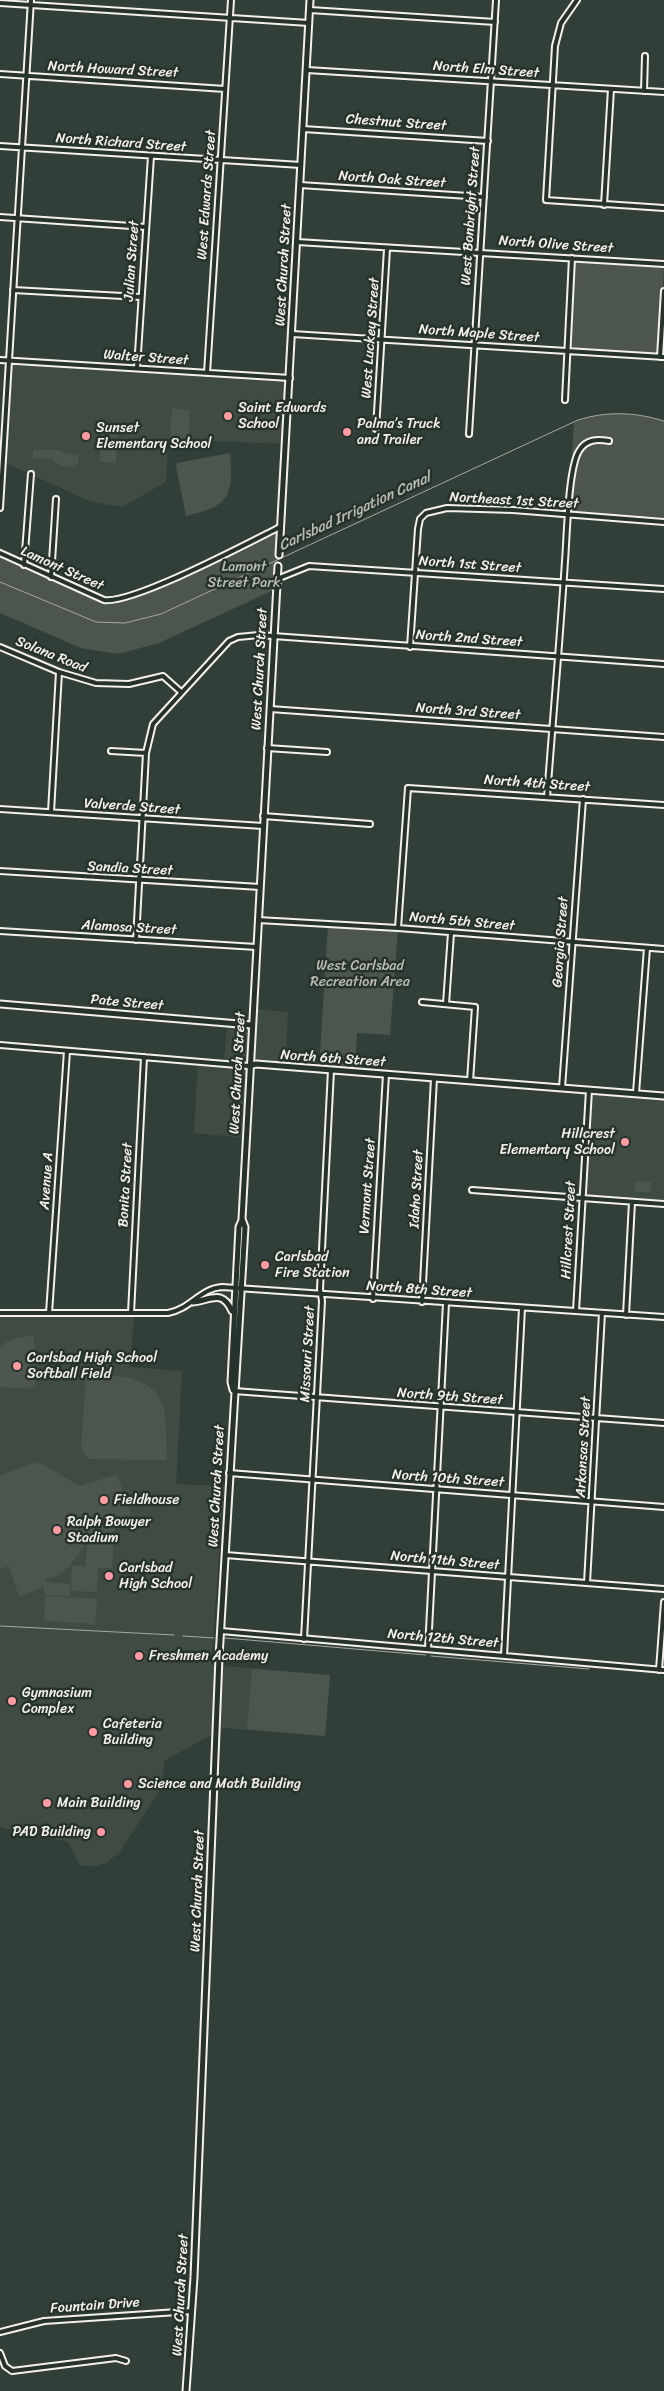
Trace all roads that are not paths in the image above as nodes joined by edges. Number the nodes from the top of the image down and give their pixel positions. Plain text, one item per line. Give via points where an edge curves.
1 (31, 0) edge
2 (231, 0) edge
3 (310, 0) edge
4 (496, 0) edge
5 (577, 0) edge
6 (0, 3) edge
7 (30, 5) junction
8 (310, 10) junction
9 (230, 17) junction
10 (495, 22) junction
11 (309, 23) junction
12 (645, 56) dead end
13 (307, 70) junction
14 (0, 74) edge
15 (26, 76) junction
16 (491, 81) junction
17 (553, 85) junction
18 (225, 89) junction
19 (611, 89) junction
20 (644, 90) junction
21 (664, 92) edge
22 (303, 129) junction
23 (488, 141) junction
24 (0, 146) edge
25 (22, 148) junction
26 (151, 156) junction
27 (221, 160) junction
28 (301, 165) junction
29 (300, 185) junction
30 (484, 197) junction
31 (604, 205) junction
32 (664, 208) edge
33 (0, 217) edge
34 (17, 218) junction
35 (146, 227) junction
36 (296, 242) junction
37 (387, 248) junction
38 (480, 253) junction
39 (572, 258) junction
40 (664, 264) edge
41 (13, 290) junction
42 (664, 291) edge
43 (141, 297) junction
44 (292, 334) junction
45 (382, 339) junction
46 (474, 345) junction
47 (568, 351) junction
48 (662, 357) edge
49 (0, 360) edge
50 (9, 361) junction
51 (137, 368) junction
52 (207, 373) junction
53 (290, 378) junction
54 (565, 400) dead end
55 (376, 430) dead end
56 (469, 434) dead end
57 (609, 440) dead end
58 (31, 474) dead end
59 (56, 499) dead end
60 (0, 508) edge
61 (568, 514) junction
62 (664, 522) edge
63 (280, 527) junction
64 (0, 553) edge
65 (279, 555) joint
66 (24, 565) junction
67 (278, 566) joint
68 (415, 573) junction
69 (51, 577) junction
70 (277, 579) junction
71 (564, 583) junction
72 (664, 589) edge
73 (273, 637) junction
74 (410, 646) junction
75 (0, 647) edge
76 (558, 656) junction
77 (664, 664) edge
78 (59, 672) junction
79 (181, 692) junction
80 (269, 709) junction
81 (552, 729) junction
82 (664, 737) edge
83 (267, 748) junction
84 (111, 751) dead end
85 (327, 752) dead end
86 (146, 753) junction
87 (548, 796) junction
88 (583, 798) junction
89 (664, 805) edge
90 (0, 809) edge
91 (50, 812) junction
92 (263, 816) junction
93 (143, 820) junction
94 (370, 824) dead end
95 (263, 826) junction
96 (0, 871) edge
97 (140, 881) junction
98 (260, 887) junction
99 (258, 920) junction
100 (398, 928) junction
101 (0, 931) edge
102 (451, 933) junction
103 (136, 940) junction
104 (572, 942) junction
105 (256, 947) junction
106 (647, 948) junction
107 (664, 949) edge
108 (422, 1002) dead end
109 (0, 1004) edge
110 (446, 1004) junction
111 (251, 1025) junction
112 (0, 1045) edge
113 (67, 1051) junction
114 (144, 1057) junction
115 (249, 1066) junction
116 (331, 1070) junction
117 (386, 1074) junction
118 (434, 1078) junction
119 (470, 1081) junction
120 (562, 1088) junction
121 (589, 1090) junction
122 (636, 1093) junction
123 (664, 1096) edge
124 (472, 1190) dead end
125 (582, 1198) junction
126 (632, 1202) junction
127 (664, 1204) edge
128 (242, 1219) junction
129 (234, 1288) junction
130 (242, 1288) junction
131 (321, 1294) junction
132 (373, 1298) junction
133 (193, 1302) junction
134 (422, 1302) junction
135 (446, 1303) junction
136 (522, 1308) junction
137 (576, 1311) junction
138 (0, 1313) edge
139 (50, 1313) junction
140 (131, 1313) junction
141 (602, 1313) junction
142 (234, 1315) junction
143 (626, 1315) junction
144 (664, 1317) edge
145 (234, 1391) junction
146 (317, 1398) junction
147 (441, 1407) junction
148 (516, 1413) junction
149 (597, 1419) junction
150 (664, 1424) edge
151 (230, 1473) junction
152 (313, 1480) junction
153 (436, 1490) junction
154 (513, 1495) junction
155 (592, 1501) junction
156 (664, 1507) edge
157 (225, 1555) junction
158 (309, 1561) junction
159 (432, 1571) junction
160 (508, 1578) junction
161 (588, 1583) junction
162 (664, 1589) edge
163 (664, 1602) edge
164 (221, 1631) junction
165 (304, 1639) junction
166 (428, 1649) junction
167 (504, 1656) junction
168 (662, 1670) edge
169 (192, 2311) junction
170 (0, 2332) edge
171 (0, 2353) edge
172 (126, 2361) dead end
173 (186, 2391) edge

1 - 7 street
2 - 9 street, West Edwards Street
3 - 8 street, West Church Street
4 - 10 street, West Bonbright Street
5 - 17 street via 565,15 559,30
6 - 7 street
7 - 9 street
7 - 15 street
8 - 10 street
8 - 11 street, West Church Street
9 - 11 street
9 - 18 street, West Edwards Street
10 - 16 street, West Bonbright Street
11 - 13 street, West Church Street
12 - 20 street
13 - 16 street, North Elm Street
13 - 22 street, West Church Street
14 - 15 street, North Howard Street
15 - 18 street, North Howard Street
15 - 25 street
16 - 17 street, North Elm Street
16 - 23 street, West Bonbright Street
17 - 19 street, North Elm Street
17 - 31 street via 546,200
18 - 27 street, West Edwards Street
19 - 20 street, North Elm Street
19 - 31 street
20 - 21 street, North Elm Street
22 - 23 street, Chestnut Street
22 - 28 street, West Church Street
23 - 30 street, West Bonbright Street
24 - 25 street, North Richard Street
25 - 26 street, North Richard Street
25 - 34 street
26 - 27 street, North Richard Street
26 - 35 street, Julian Street
27 - 28 street, North Richard Street
27 - 52 street, West Edwards Street
28 - 29 street, West Church Street
29 - 30 street, North Oak Street
29 - 36 street, West Church Street
30 - 38 street, West Bonbright Street
31 - 32 street
33 - 34 street
34 - 35 street
34 - 41 street
35 - 43 street, Julian Street
36 - 37 street, North Olive Street
36 - 44 street, West Church Street
37 - 38 street, North Olive Street
37 - 45 street, West Luckey Street
38 - 39 street, North Olive Street
38 - 46 street, West Bonbright Street
39 - 40 street, North Olive Street
39 - 47 street
41 - 43 street
41 - 50 street
42 - 48 street
43 - 51 street, Julian Street
44 - 45 street, North Maple Street
44 - 53 street, West Church Street
45 - 46 street, North Maple Street
45 - 55 street, West Luckey Street
46 - 47 street, North Maple Street
46 - 56 street, West Bonbright Street
47 - 48 street, North Maple Street
47 - 54 street
49 - 50 street, Walter Street
50 - 51 street, Walter Street
50 - 60 street
51 - 52 street, Walter Street
52 - 53 street, Walter Street
53 - 63 street, West Church Street
57 - 61 street via 590,441 578,452
58 - 66 street
59 - 69 street
61 - 62 street, Northeast 1st Street
61 - 68 street, Northeast 1st Street via 486,508 431,511 422,516 419,523
61 - 71 street
63 - 65 street, West Church Street
63 - 69 street, Lamont Street via 152,588 118,600 104,600
64 - 66 street, Lamont Street
65 - 67 street, West Church Street
66 - 69 street, Lamont Street
67 - 70 street, West Church Street
68 - 70 street, North 1st Street via 309,566
68 - 71 street, North 1st Street
68 - 74 street, Northeast 1st Street
70 - 73 street, West Church Street
71 - 72 street, North 1st Street
71 - 76 street
73 - 74 street, North 2nd Street
73 - 79 street via 241,636 232,640
73 - 80 street, West Church Street
74 - 76 street, North 2nd Street
75 - 78 street, Solana Road
76 - 77 street, North 2nd Street
76 - 81 street
78 - 79 street, Solana Road via 108,685 163,676
78 - 91 street
79 - 86 street via 152,724
80 - 81 street, North 3rd Street
80 - 83 street, West Church Street
81 - 82 street, North 3rd Street
81 - 87 street
83 - 85 street
83 - 92 street, West Church Street
84 - 86 street
86 - 93 street
87 - 88 street, North 4th Street
87 - 100 street, North 4th Street via 408,788
88 - 89 street, North 4th Street
88 - 104 street, Georgia Street
90 - 91 street, Valverde Street
91 - 93 street, Valverde Street
92 - 94 street
92 - 95 street, West Church Street
93 - 95 street, Valverde Street
93 - 97 street
95 - 98 street, West Church Street
96 - 97 street, Sandia Street
97 - 98 street, Sandia Street
97 - 103 street
98 - 99 street, West Church Street
99 - 100 street, North 5th Street
99 - 105 street, West Church Street
100 - 102 street, North 5th Street
101 - 103 street, Alamosa Street
102 - 104 street, North 5th Street
102 - 110 street
103 - 105 street, Alamosa Street
104 - 106 street, North 5th Street
104 - 120 street, Georgia Street
105 - 111 street, West Church Street
106 - 107 street, North 5th Street
106 - 122 street
108 - 110 street
109 - 111 street, Pate Street
110 - 119 street via 476,1009
111 - 115 street, West Church Street
112 - 113 street, North 6th Street
113 - 114 street, North 6th Street
113 - 139 street, Avenue A
114 - 115 street, North 6th Street
114 - 140 street, Bonita Street
115 - 116 street, North 6th Street
115 - 128 street, West Church Street
116 - 117 street, North 6th Street
116 - 131 street, Missouri Street
117 - 118 street, North 6th Street
117 - 132 street, Vermont Street
118 - 119 street, North 6th Street
118 - 134 street, Idaho Street
119 - 120 street, North 6th Street
120 - 121 street, North 6th Street
121 - 122 street, North 6th Street
121 - 125 street, Hillcrest Street
122 - 123 street, North 6th Street
124 - 125 street
125 - 126 street
125 - 137 street, Hillcrest Street
126 - 127 street
126 - 143 street
128 - 129 street, West Church Street
128 - 130 street, West Church Street via 245,1227
129 - 130 street, North 8th Street
129 - 133 street, North 8th Street via 214,1288
129 - 142 street, West Church Street
130 - 131 street, North 8th Street
130 - 145 street, West Church Street
131 - 132 street, North 8th Street
131 - 146 street, Missouri Street
132 - 134 street, North 8th Street
133 - 140 street, North 8th Street via 168,1314
133 - 142 street via 212,1297 223,1299
134 - 135 street, North 8th Street
135 - 136 street, North 8th Street
135 - 147 street
136 - 137 street, North 8th Street
136 - 148 street
137 - 141 street, North 8th Street
138 - 139 street, North 8th Street
139 - 140 street, North 8th Street
141 - 143 street, North 8th Street
141 - 149 street, Arkansas Street
142 - 145 street, West Church Street via 231,1382
143 - 144 street, North 8th Street
145 - 146 street, North 9th Street
145 - 151 street, West Church Street
146 - 147 street, North 9th Street
146 - 152 street, Missouri Street
147 - 148 street, North 9th Street
147 - 153 street
148 - 149 street, North 9th Street
148 - 154 street
149 - 150 street, North 9th Street
149 - 155 street, Arkansas Street
151 - 152 street, North 10th Street
151 - 157 street, West Church Street
152 - 153 street, North 10th Street
152 - 158 street, Missouri Street
153 - 154 street, North 10th Street
153 - 159 street
154 - 155 street, North 10th Street
154 - 160 street
155 - 156 street, North 10th Street
155 - 161 street, Arkansas Street
157 - 158 street, North 11th Street
157 - 164 street, West Church Street
158 - 159 street, North 11th Street
158 - 165 street, Missouri Street
159 - 160 street, North 11th Street
159 - 166 street
160 - 161 street, North 11th Street
160 - 167 street
161 - 162 street, North 11th Street
163 - 168 street
164 - 165 street, North 12th Street
164 - 169 street, West Church Street
165 - 166 street, North 12th Street
166 - 167 street, North 12th Street
167 - 168 street, North 12th Street
169 - 170 street, Fountain Drive via 52,2320
169 - 173 street, West Church Street
171 - 172 street via 9,2370 116,2358

